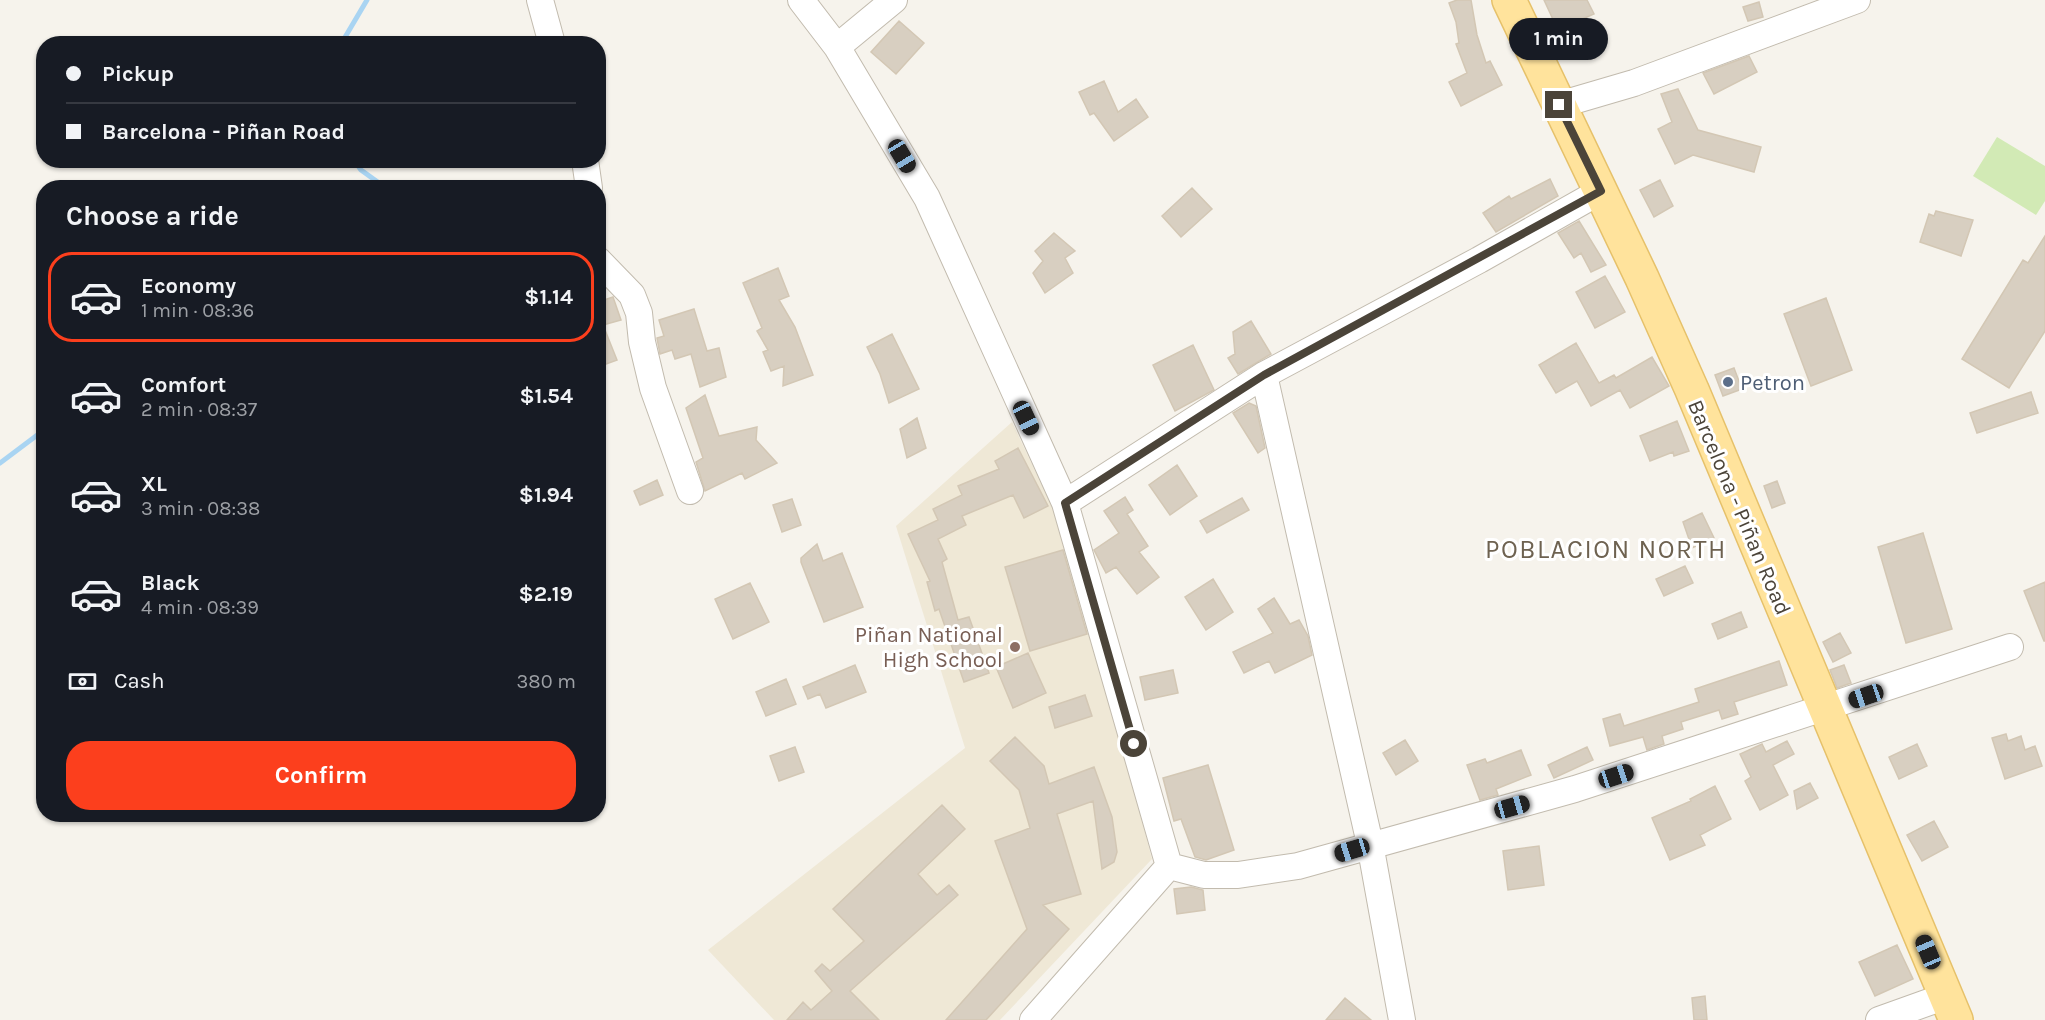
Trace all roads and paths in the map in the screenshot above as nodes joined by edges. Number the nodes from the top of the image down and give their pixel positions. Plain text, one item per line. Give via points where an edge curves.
1 (540, 0) edge
2 (801, 0) edge
3 (894, 0) edge
4 (1509, 0) edge
5 (1857, 0) edge
6 (550, 36) edge
7 (837, 47) junction
8 (1559, 105) junction
9 (1601, 191) junction
10 (606, 268) edge
11 (1264, 375) junction
12 (690, 491) dead end
13 (1065, 503) junction
14 (2010, 647) dead end
15 (1826, 710) junction
16 (1370, 844) junction
17 (1169, 866) junction
18 (1951, 1008) edge
19 (1033, 1020) edge
20 (1402, 1020) edge
21 (1879, 1020) edge

1 - 6 street
2 - 7 street
3 - 7 street
4 - 8 main road, Barcelona - Piñan Road
5 - 8 street via 1634,83
7 - 13 street via 931,207
8 - 9 main road, Barcelona - Piñan Road
9 - 11 street
9 - 15 main road, Barcelona - Piñan Road via 1692,390
10 - 12 street via 632,294 653,388
11 - 13 street
11 - 16 street
13 - 17 street
14 - 15 street
15 - 16 street via 1575,789
15 - 18 main road, Barcelona - Piñan Road
16 - 17 street via 1298,866 1238,875 1204,875
16 - 20 street
17 - 19 street
18 - 21 street

